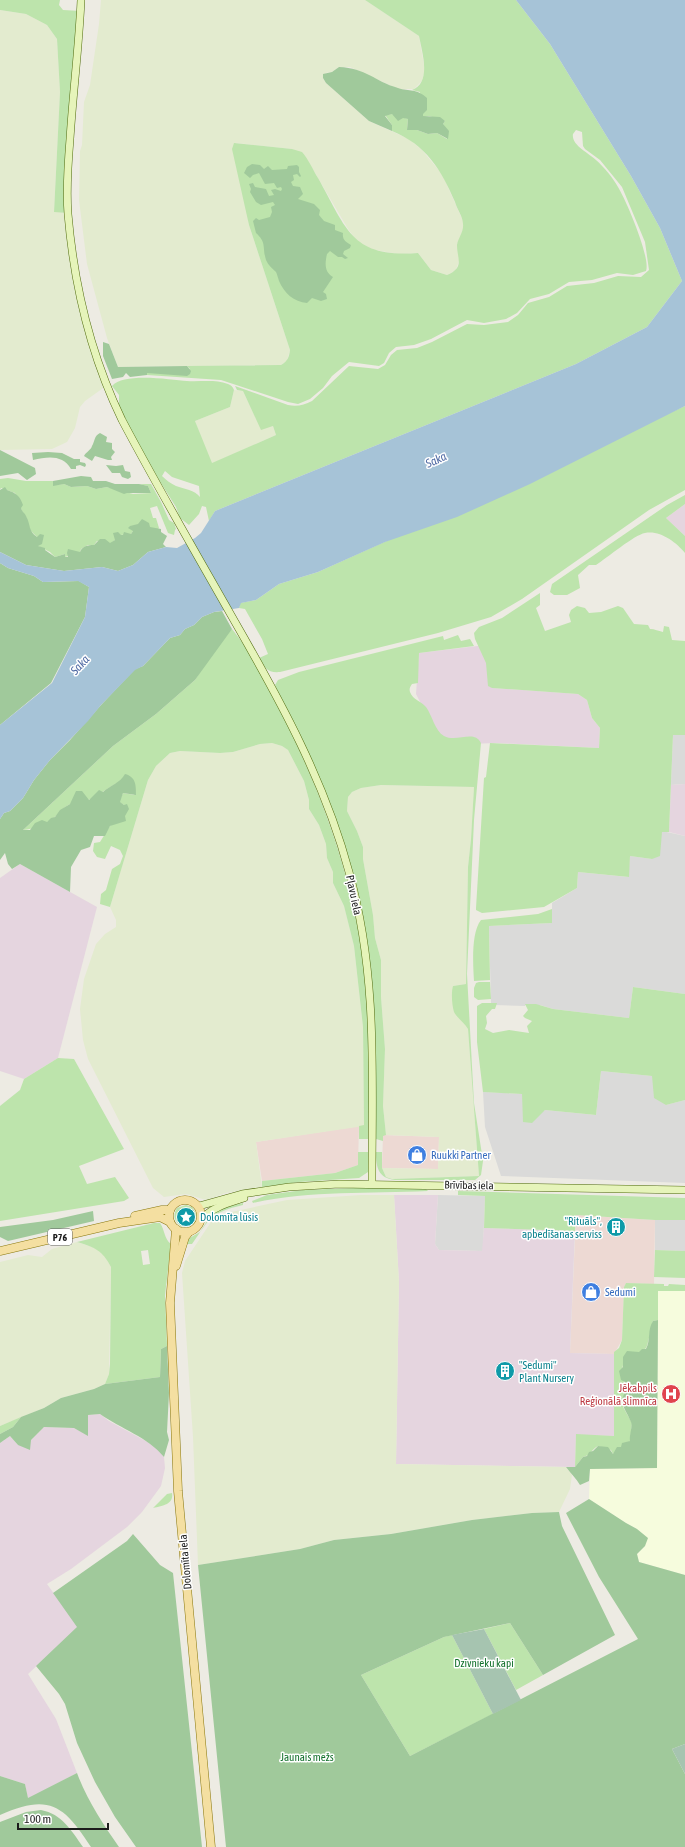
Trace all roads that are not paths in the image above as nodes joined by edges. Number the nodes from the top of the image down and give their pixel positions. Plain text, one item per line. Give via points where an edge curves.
1 (81, 0) edge
2 (372, 1183) junction
3 (685, 1190) edge
4 (253, 1194) junction
5 (199, 1206) junction
6 (170, 1210) junction
7 (202, 1219) junction
8 (170, 1222) junction
9 (119, 1223) junction
10 (176, 1229) junction
11 (189, 1232) junction
12 (0, 1251) edge
13 (172, 1276) junction
14 (211, 1847) edge

1 - 2 street, Pļavu iela via 68,166 68,213 75,271 89,335 106,386 129,433 296,732 336,828 350,873 362,931 370,994
2 - 3 street, Brīvības iela
2 - 4 street, Brīvības iela via 317,1185
4 - 5 street, Brīvības iela via 236,1195
4 - 7 street, Brīvības iela via 222,1205
5 - 6 main road, P76 via 191,1200 182,1200 174,1204
5 - 7 main road
6 - 8 main road
6 - 9 main road, P76 via 148,1213
7 - 11 main road via 197,1227
8 - 9 main road, P76 via 160,1217
8 - 10 main road
9 - 12 main road, P76
10 - 11 main road
10 - 13 main road, Dolomīta iela
11 - 13 main road, Dolomīta iela
13 - 14 main road, Dolomīta iela via 170,1303 178,1491

